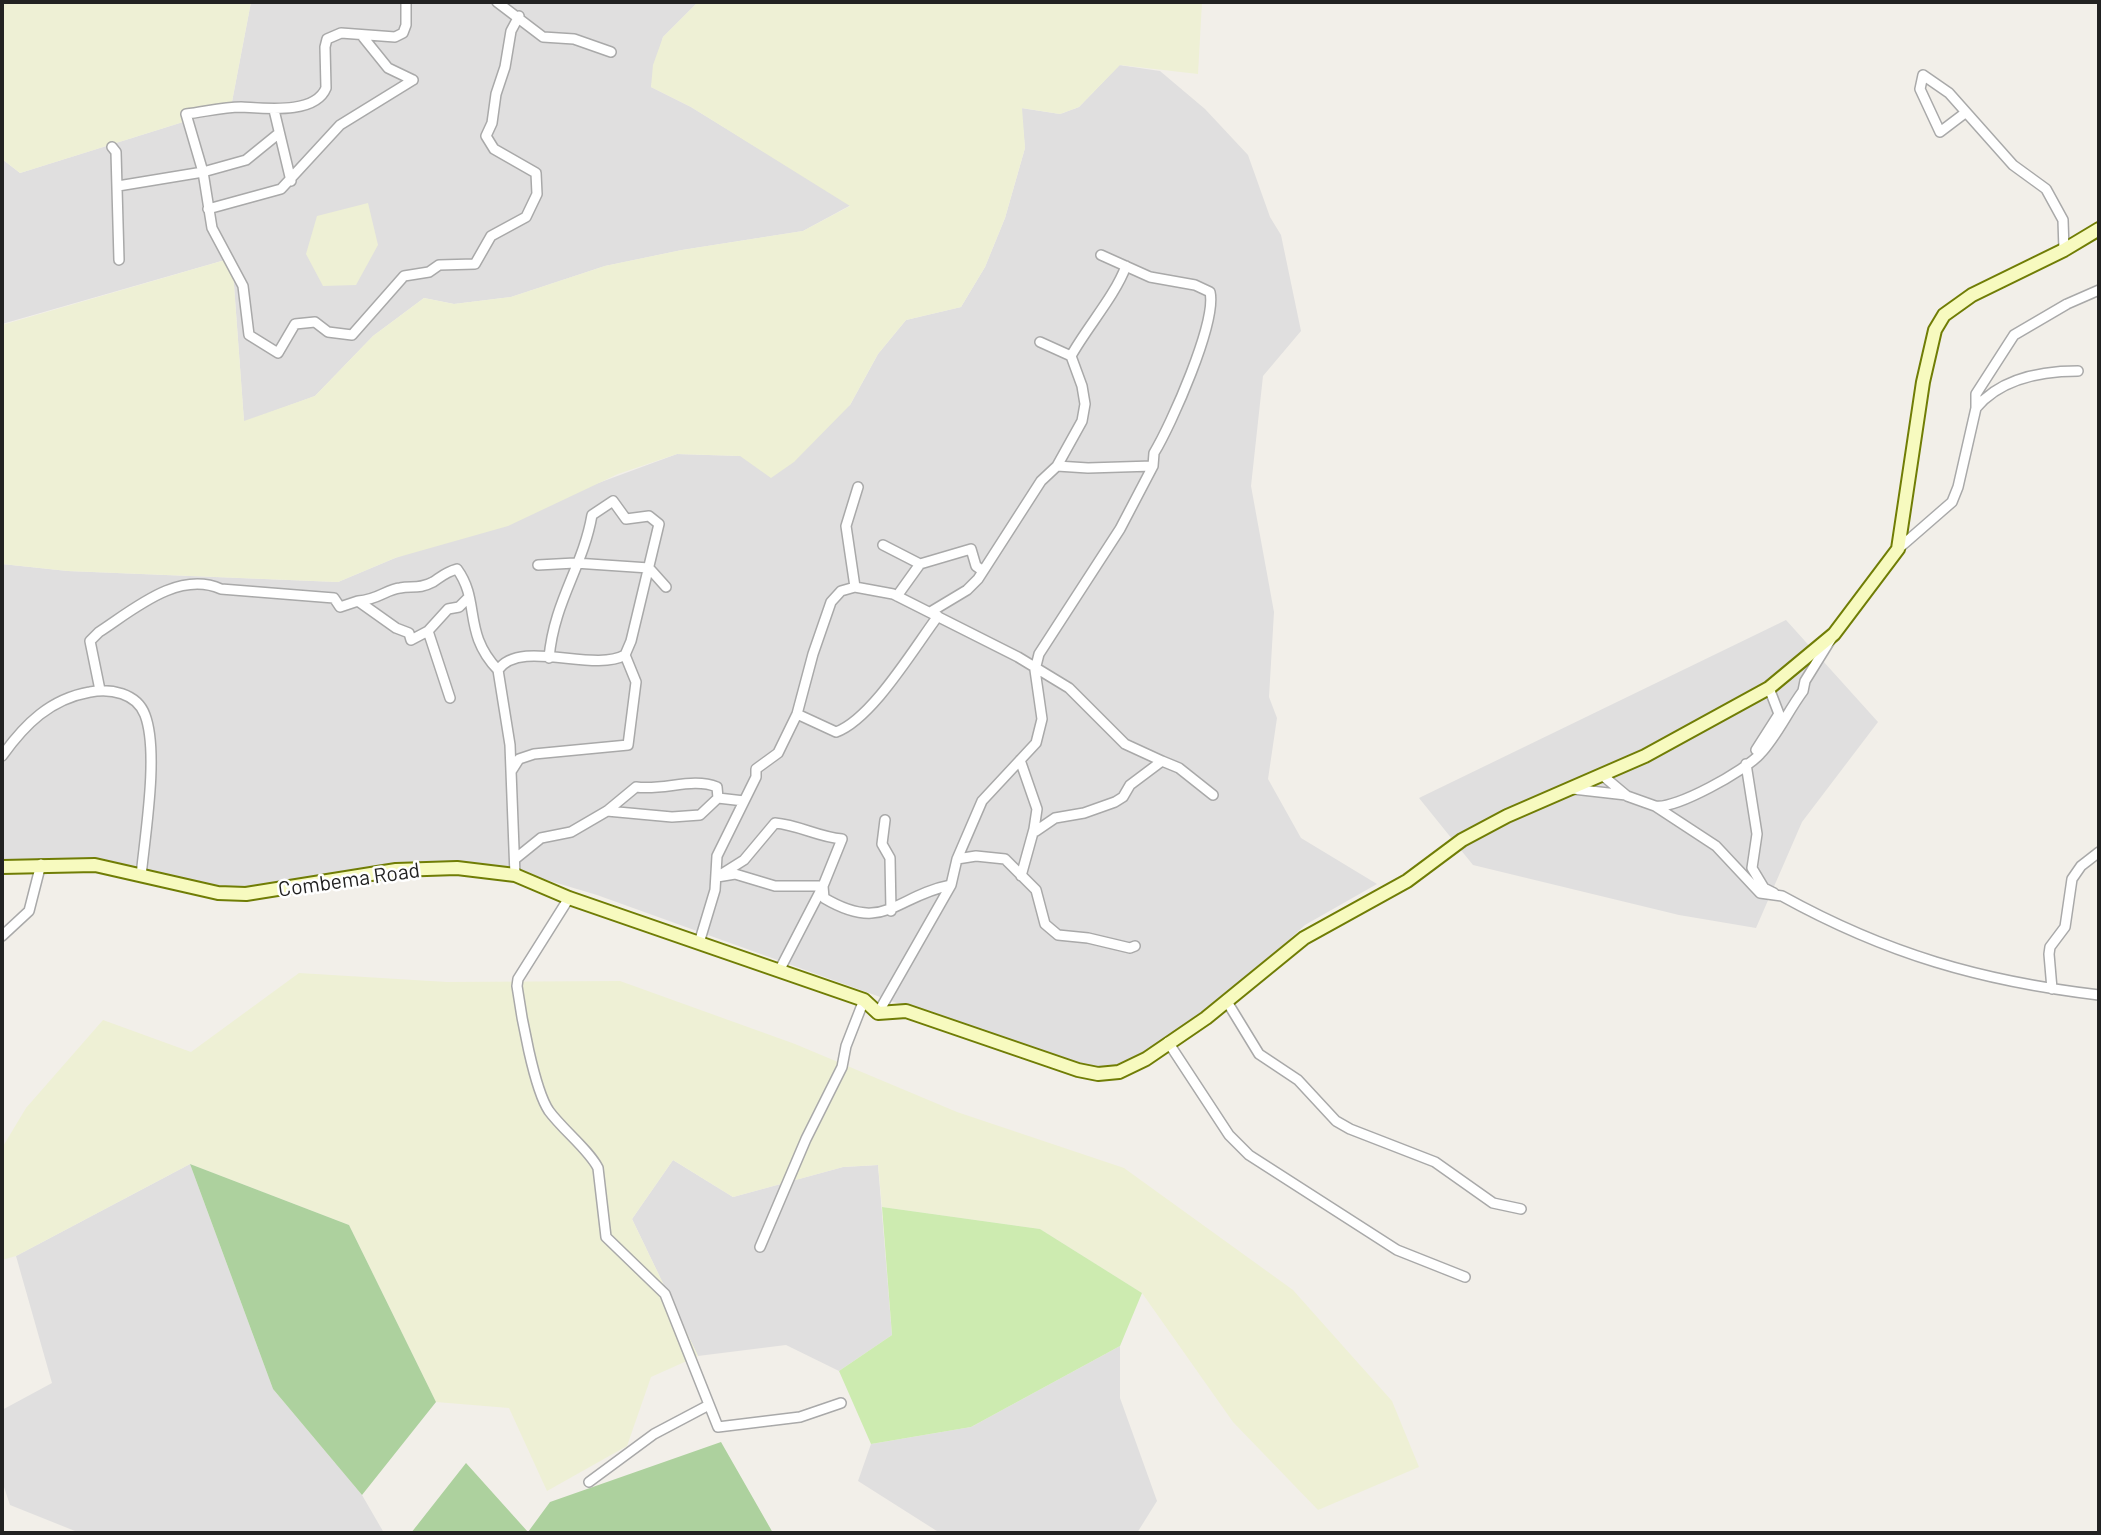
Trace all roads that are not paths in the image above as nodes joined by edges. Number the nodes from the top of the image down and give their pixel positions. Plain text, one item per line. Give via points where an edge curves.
1 (406, 2) edge
2 (497, 2) edge
3 (519, 16) junction
4 (363, 37) junction
5 (611, 52) dead end
6 (274, 110) junction
7 (1965, 113) junction
8 (278, 134) junction
9 (112, 147) dead end
10 (203, 172) junction
11 (291, 181) junction
12 (118, 186) junction
13 (208, 209) junction
14 (2099, 229) edge
15 (2064, 250) junction
16 (1101, 255) dead end
17 (119, 260) dead end
18 (1126, 266) junction
19 (2099, 290) edge
20 (1040, 342) dead end
21 (1071, 356) junction
22 (2078, 372) dead end
23 (1976, 408) junction
24 (1057, 466) junction
25 (1153, 466) junction
26 (858, 487) dead end
27 (883, 545) dead end
28 (1898, 549) junction
29 (575, 563) junction
30 (920, 564) junction
31 (538, 565) dead end
32 (649, 568) junction
33 (983, 571) junction
34 (666, 587) dead end
35 (855, 587) junction
36 (897, 596) junction
37 (468, 598) junction
38 (358, 601) junction
39 (935, 614) junction
40 (428, 631) junction
41 (1834, 634) junction
42 (625, 655) junction
43 (549, 657) junction
44 (498, 670) junction
45 (1035, 670) junction
46 (1769, 688) junction
47 (100, 690) junction
48 (450, 698) dead end
49 (797, 714) junction
50 (2, 756) edge
51 (1020, 760) junction
52 (1162, 761) junction
53 (1745, 766) junction
54 (512, 769) junction
55 (1602, 775) junction
56 (1572, 788) junction
57 (1213, 795) dead end
58 (1627, 796) junction
59 (718, 799) junction
60 (744, 801) junction
61 (1655, 806) junction
62 (607, 811) junction
63 (885, 820) dead end
64 (1034, 829) junction
65 (2099, 852) edge
66 (515, 859) junction
67 (957, 859) junction
68 (41, 864) junction
69 (2, 867) edge
70 (515, 875) junction
71 (141, 876) junction
72 (1021, 876) junction
73 (717, 877) junction
74 (951, 885) junction
75 (823, 886) junction
76 (1782, 896) junction
77 (569, 898) junction
78 (891, 911) junction
79 (2, 936) edge
80 (699, 943) junction
81 (1135, 946) dead end
82 (779, 971) junction
83 (2052, 989) junction
84 (2099, 995) edge
85 (864, 1000) junction
86 (1226, 1000) junction
87 (878, 1013) junction
88 (1168, 1042) junction
89 (1521, 1209) dead end
90 (760, 1247) dead end
91 (1465, 1277) dead end
92 (841, 1403) dead end
93 (707, 1406) junction
94 (589, 1482) dead end

1 - 4 street via 403,33
2 - 3 street
3 - 5 street via 543,37 574,39
3 - 13 street via 511,31 486,136 494,149 536,173 537,194 526,217 491,236 475,264 439,265 429,272 404,276 352,335 328,332 315,322 295,324 278,353 249,335 243,286 212,228
4 - 6 street via 341,33 327,39 324,93 312,102
4 - 11 street via 388,68 413,80 340,125
6 - 8 street
6 - 10 street via 239,107 186,114
7 - 7 street via 1950,93 1923,75 1920,89 1940,132
7 - 15 street via 2014,165 2046,189 2063,220
8 - 10 street via 246,160
8 - 11 street
9 - 12 street
10 - 12 street
10 - 13 street
11 - 13 street
12 - 17 street
14 - 15 street
15 - 28 street via 1972,295 1944,315 1935,330
16 - 18 street
18 - 21 street
18 - 25 street via 1150,277 1204,288 1212,300 1188,385 1154,453
19 - 23 street via 2014,335 1976,394
20 - 21 street
21 - 24 street via 1085,404 1082,421
22 - 23 street via 2029,375 1984,398
23 - 28 street via 1952,502
24 - 25 street
24 - 33 street via 1041,481
25 - 45 street via 1120,529 1039,654
26 - 35 street via 846,526
27 - 30 street
28 - 41 street
29 - 31 street
29 - 32 street
29 - 32 street via 587,542 592,516 613,501 626,519 649,516 659,524
29 - 43 street via 556,611
30 - 33 street via 971,549 976,566
30 - 36 street
32 - 34 street
32 - 42 street
33 - 39 street
35 - 36 street
35 - 49 street via 841,591 831,602
36 - 39 street
37 - 38 street via 466,581 457,569 413,590 399,587
37 - 40 street via 459,607 448,609
37 - 44 street via 474,634
38 - 40 street via 409,633 411,640
38 - 47 street via 340,607 334,598 221,589 209,584 167,590 90,641
39 - 45 street
39 - 49 street via 866,712 848,727 836,732
40 - 48 street
41 - 46 street
41 - 53 street via 1803,691 1760,754
42 - 43 street via 609,660
42 - 54 street via 636,682 628,745 534,754 519,759
43 - 44 street via 520,656
44 - 54 street
45 - 51 street via 1040,732
45 - 52 street via 1069,688 1125,744
46 - 53 street via 1779,714
46 - 55 street via 1645,757
47 - 50 street via 76,694 44,710
47 - 71 street via 119,692 133,700 144,713 148,729 149,786
49 - 60 street via 778,753 756,769
51 - 64 street via 1037,809
51 - 67 street via 982,801
52 - 57 street via 1179,768
52 - 64 street via 1115,802 1084,814 1055,818
53 - 61 street via 1689,797
53 - 76 street via 1757,834 1752,868 1764,888
54 - 66 street
55 - 56 street
55 - 58 street
56 - 58 street
56 - 86 street via 1507,816 1304,938
58 - 61 street
59 - 60 street
59 - 62 street via 700,815
59 - 62 street via 717,788 702,781 664,788 636,787
60 - 73 street via 717,856
61 - 76 street via 1716,846 1760,893
62 - 66 street via 571,832 541,838
63 - 78 street via 883,844 890,858
64 - 72 street
65 - 83 street via 2072,879 2065,927 2050,947
66 - 70 street
67 - 72 street via 1005,859
67 - 74 street
68 - 69 street, Combema Road
68 - 71 street, Combema Road via 95,865
68 - 79 street via 29,911
70 - 71 street, Combema Road via 457,868 406,869 246,894 218,893
70 - 77 street, Combema Road
72 - 81 street via 1036,890 1045,923 1058,935
73 - 75 street via 735,874 775,886
73 - 75 street via 744,860 775,823 822,838 842,839
73 - 80 street
74 - 78 street via 920,894
74 - 87 street
75 - 78 street via 824,898 858,914
75 - 82 street
76 - 83 street via 1925,961
77 - 80 street, Combema Road
77 - 93 street via 518,979 538,1084 548,1109 598,1168 606,1237 665,1294
80 - 82 street, Combema Road
82 - 85 street, Combema Road
83 - 84 street
85 - 87 street
85 - 90 street via 842,1067
86 - 88 street
86 - 89 street via 1259,1054 1298,1080 1336,1121 1435,1162 1493,1203
87 - 88 street via 906,1012 1098,1073 1130,1068
88 - 91 street via 1229,1135 1250,1155 1396,1250
92 - 93 street via 800,1417 724,1429 714,1423
93 - 94 street via 654,1434

